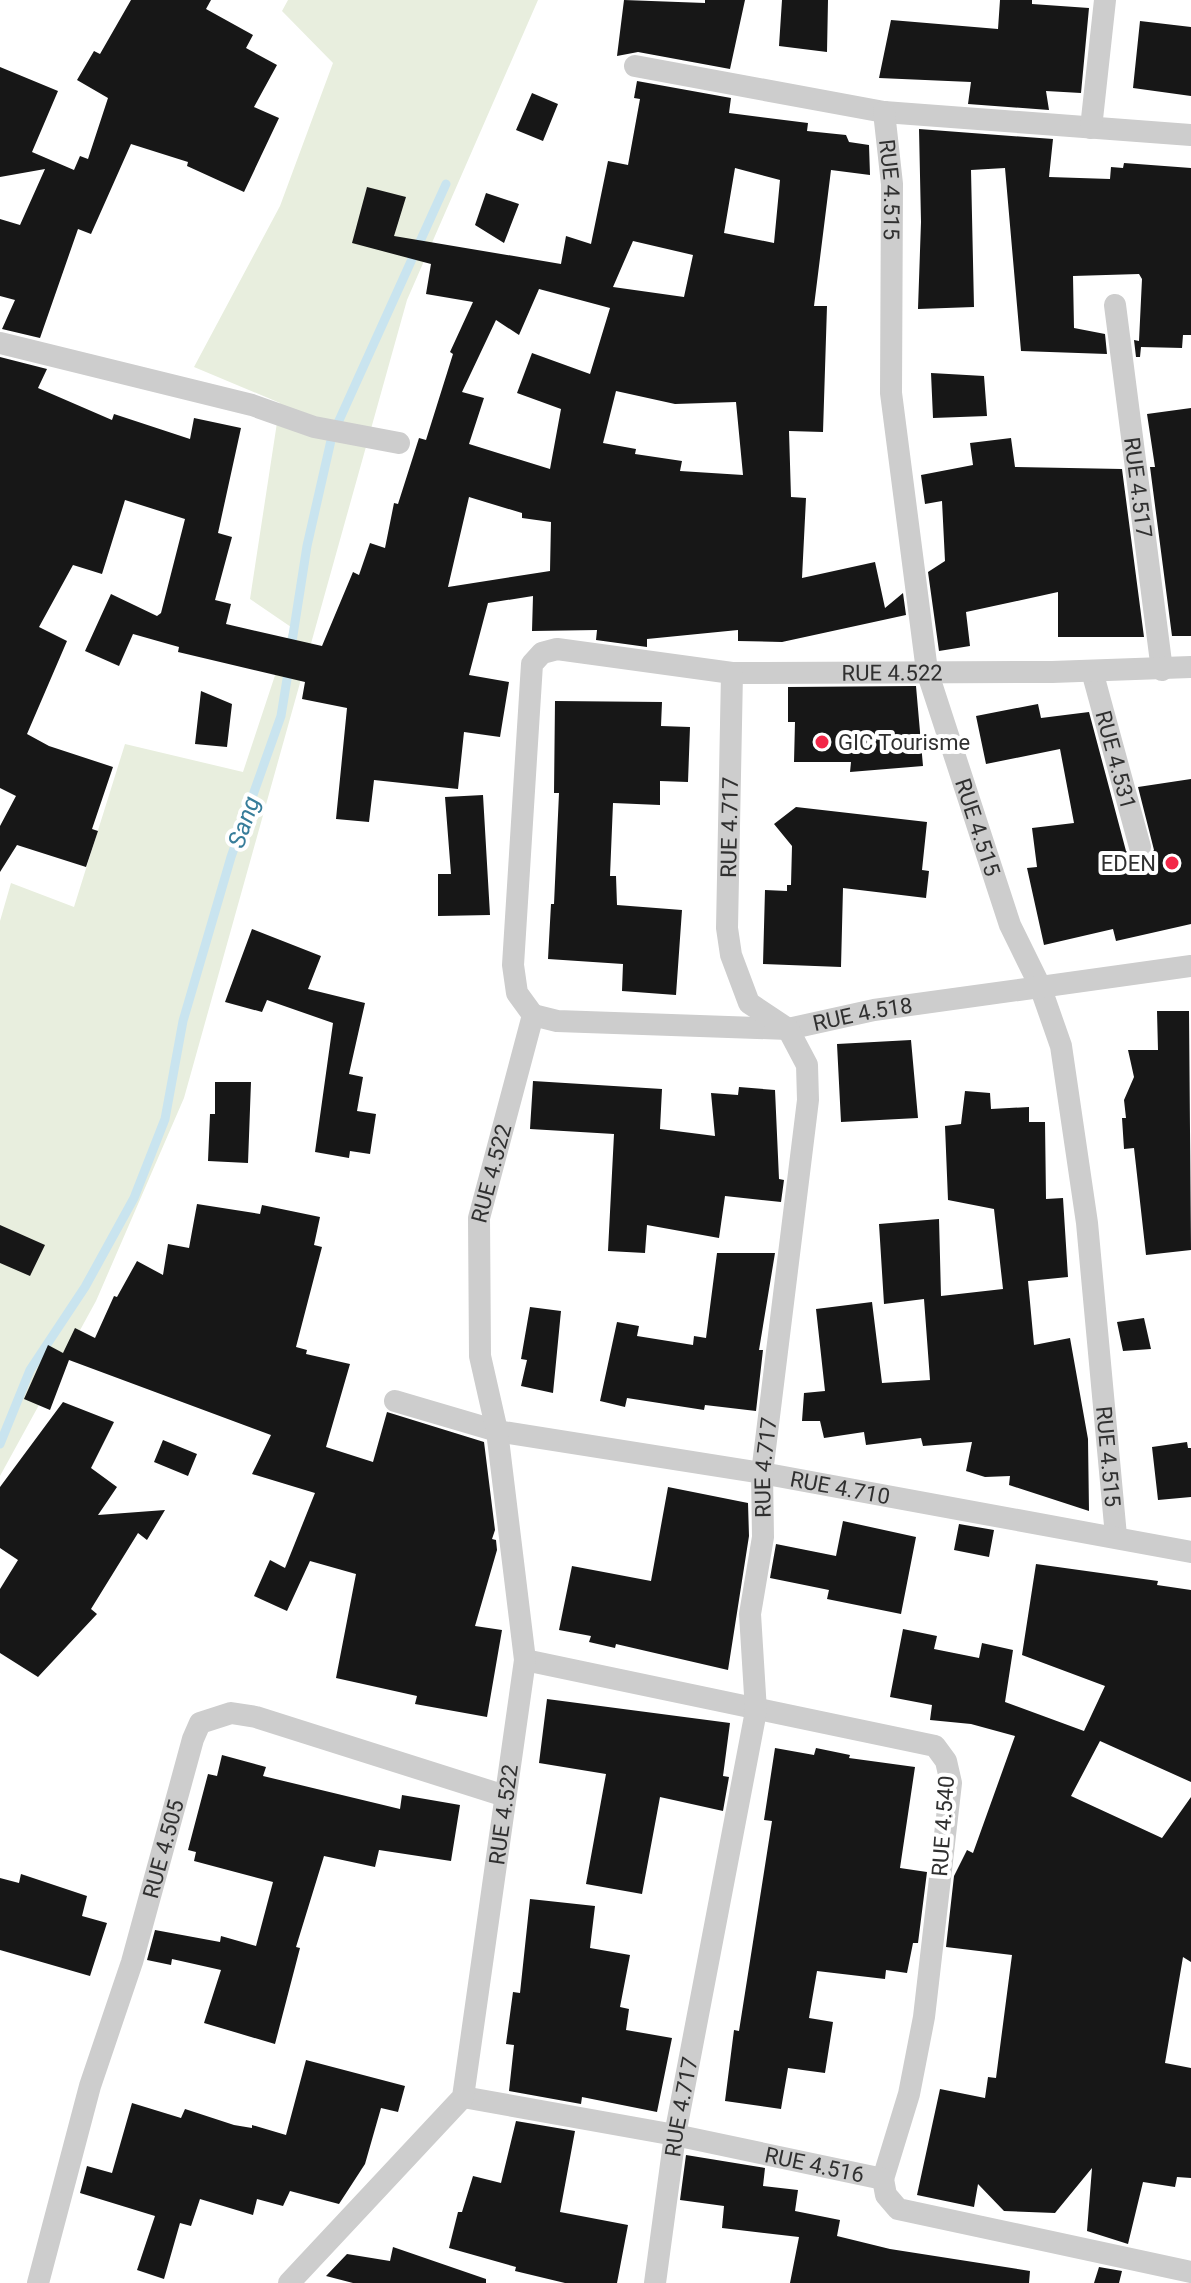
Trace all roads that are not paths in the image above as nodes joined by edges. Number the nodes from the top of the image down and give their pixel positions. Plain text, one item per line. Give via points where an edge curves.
1 (1098, 0) edge
2 (1105, 0) edge
3 (635, 66) dead end
4 (884, 112) junction
5 (1091, 128) junction
6 (1191, 135) edge
7 (1115, 305) dead end
8 (0, 343) edge
9 (399, 443) dead end
10 (1191, 667) edge
11 (1162, 670) junction
12 (927, 671) junction
13 (1092, 671) junction
14 (732, 673) junction
15 (1140, 847) dead end
16 (1191, 966) edge
17 (1040, 986) junction
18 (533, 1015) junction
19 (788, 1029) junction
20 (395, 1401) dead end
21 (497, 1431) junction
22 (762, 1473) junction
23 (1116, 1536) junction
24 (1191, 1552) edge
25 (525, 1660) junction
26 (756, 1711) junction
27 (505, 1796) junction
28 (463, 2097) junction
29 (675, 2135) junction
30 (883, 2179) junction
31 (1191, 2272) edge
32 (38, 2283) edge
33 (289, 2283) edge
34 (655, 2283) edge

1 - 2 street
2 - 5 street
3 - 4 street
4 - 5 street
4 - 12 street, RUE 4.515 via 892,184 891,393
5 - 6 street
7 - 11 street, RUE 4.517
8 - 9 street via 252,405 314,427
10 - 11 street, RUE 4.522
11 - 13 street, RUE 4.522
12 - 13 street, RUE 4.522
12 - 14 street, RUE 4.522
12 - 17 street, RUE 4.515 via 1010,925
13 - 15 street, RUE 4.531
14 - 18 street, RUE 4.522 via 557,649 542,653 532,664 513,965 517,993
14 - 19 street, RUE 4.717 via 727,928 731,955 749,1003
16 - 17 street, RUE 4.518
17 - 19 street, RUE 4.518 via 874,1010
17 - 23 street, RUE 4.515 via 1061,1046 1085,1208
18 - 19 street, RUE 4.518 via 557,1021
18 - 21 street, RUE 4.522 via 479,1218 480,1356
19 - 22 street, RUE 4.717 via 807,1065 808,1100
20 - 21 street, RUE 4.710
21 - 22 street, RUE 4.710
21 - 25 street, RUE 4.522
22 - 23 street, RUE 4.710
22 - 26 street, RUE 4.717 via 763,1537 750,1614
23 - 24 street, RUE 4.710
25 - 26 street, RUE 4.540
25 - 27 street, RUE 4.522
26 - 29 street, RUE 4.717
26 - 30 street, RUE 4.540 via 935,1746 946,1761 951,1783 924,2017 909,2094
27 - 28 street, RUE 4.522
27 - 32 street, RUE 4.505 via 256,1717 231,1713 200,1723 132,1962 90,2086
28 - 29 street, RUE 4.516
28 - 33 street
29 - 30 street, RUE 4.516
29 - 34 street, RUE 4.717
30 - 31 street, RUE 4.516 via 886,2195 898,2209

